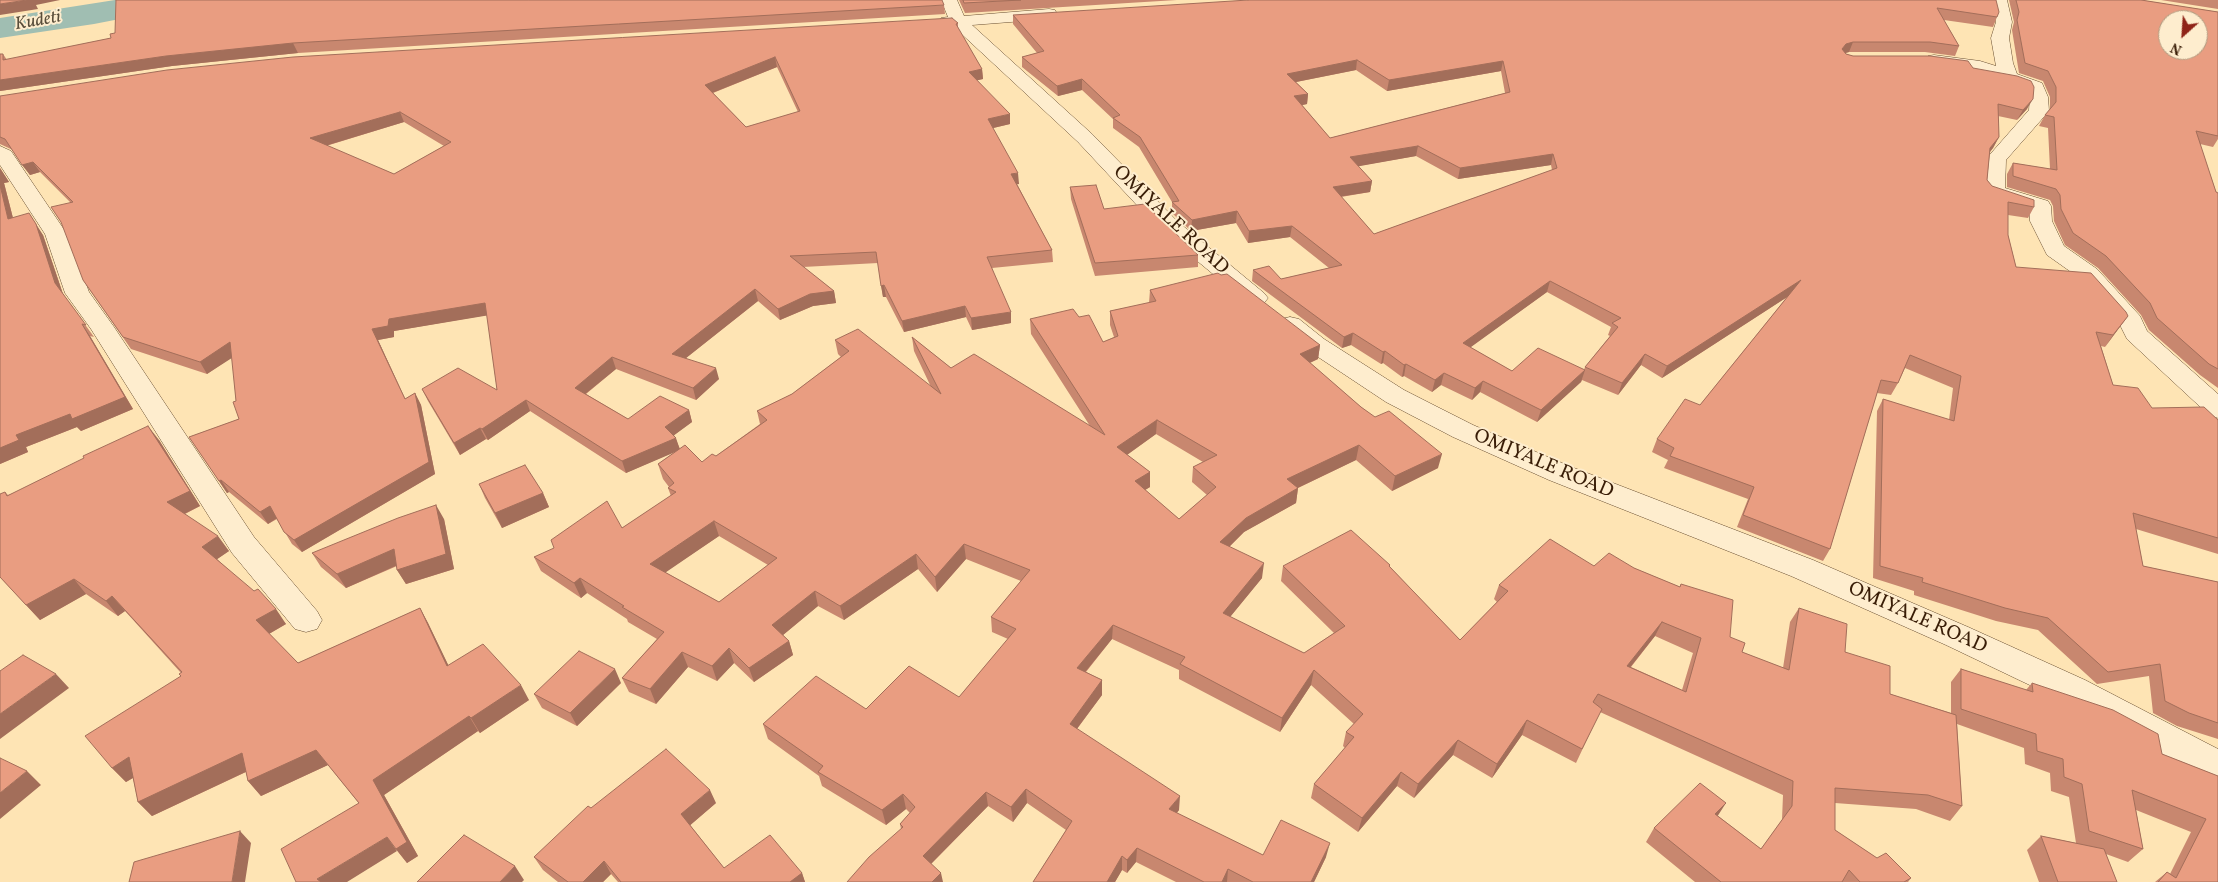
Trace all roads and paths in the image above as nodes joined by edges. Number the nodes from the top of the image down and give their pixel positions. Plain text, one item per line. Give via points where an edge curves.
1 (1999, 0) edge
2 (1064, 13) edge
3 (947, 15) edge
4 (1916, 59) edge
5 (2010, 79) junction
6 (0, 152) edge
7 (2218, 409) edge
8 (306, 620) dead end
9 (2218, 766) edge

1 - 5 street via 2004,22 2000,38
2 - 3 street
3 - 9 street, OMIYALE ROAD via 1085,138 1183,238 1224,273 1315,344 1395,396 1463,431 1559,473 1802,568 1958,636 2073,690
4 - 5 street via 1980,66
5 - 7 street via 2035,87 2039,111 1996,159 1994,191 2040,206 2041,221 2055,250 2089,274 2131,321 2136,334
6 - 8 street via 56,234 77,294 102,327 243,545

